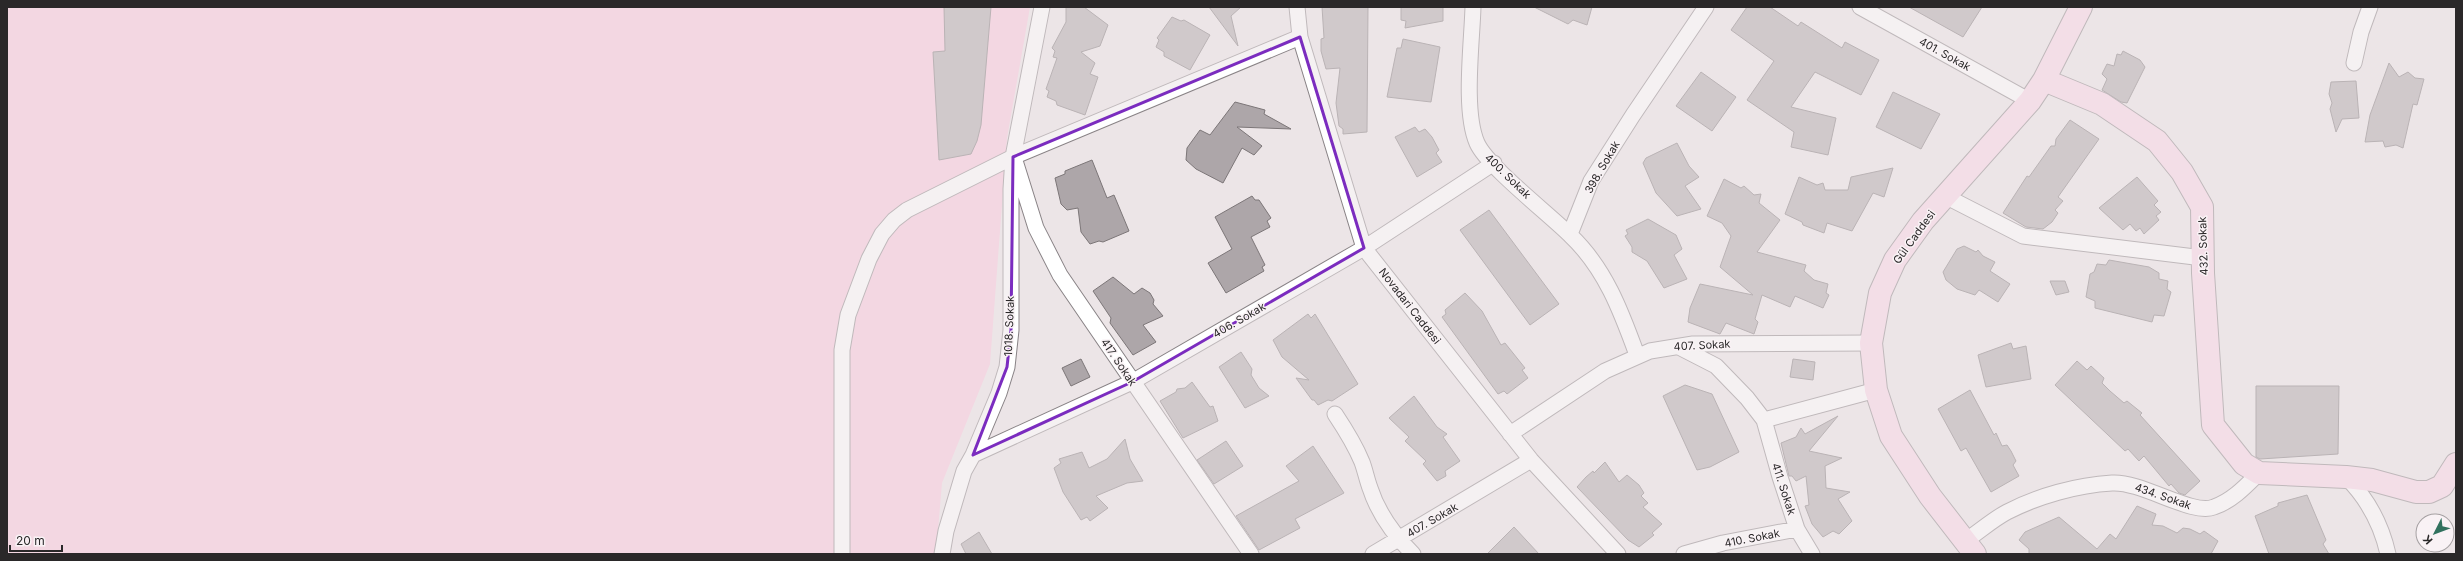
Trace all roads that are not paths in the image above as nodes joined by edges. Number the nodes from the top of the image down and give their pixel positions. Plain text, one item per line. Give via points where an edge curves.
1 (1042, 7) edge
2 (1297, 7) edge
3 (1473, 7) edge
4 (1706, 7) edge
5 (1860, 7) edge
6 (2081, 7) edge
7 (2370, 7) edge
8 (1300, 37) junction
9 (2354, 63) dead end
10 (2044, 80) junction
11 (2030, 101) junction
12 (1013, 157) junction
13 (1494, 163) junction
14 (1945, 196) junction
15 (1570, 234) junction
16 (1364, 248) junction
17 (2203, 258) junction
18 (1871, 343) junction
19 (1676, 345) junction
20 (1637, 355) junction
21 (1132, 382) junction
22 (1876, 390) junction
23 (1335, 414) dead end
24 (1764, 420) junction
25 (1510, 434) junction
26 (973, 455) junction
27 (1531, 460) junction
28 (2456, 464) edge
29 (2260, 473) junction
30 (2346, 477) junction
31 (1798, 529) junction
32 (1399, 539) junction
33 (1970, 548) edge
34 (842, 554) edge
35 (942, 554) edge
36 (1251, 554) edge
37 (1373, 554) edge
38 (1413, 554) edge
39 (1618, 554) edge
40 (1684, 554) edge
41 (1812, 554) edge
42 (2388, 554) edge

1 - 12 street, 1018. Sokak
2 - 8 street, Novadari Caddesi
3 - 13 street, 400. Sokak via 1470,111 1477,143
4 - 15 street, 398. Sokak via 1591,181
5 - 11 street, 401. Sokak
6 - 10 street, Gül Caddesi
7 - 9 street
8 - 12 street
8 - 16 street, Novadari Caddesi
10 - 11 street, Gül Caddesi
10 - 17 street, 432. Sokak via 2102,104 2157,141 2182,172 2202,207
11 - 14 street, Gül Caddesi
12 - 21 street, 417. Sokak via 1036,228 1060,275
12 - 26 street, 1018. Sokak via 1011,330 1007,367
12 - 34 street via 907,210 882,234 869,259 848,315 842,350
13 - 15 street, 400. Sokak
13 - 16 street, 406. Sokak
14 - 17 street via 2023,236
14 - 18 street, Gül Caddesi via 1923,221 1896,260 1880,293
15 - 20 street via 1584,249 1611,288
16 - 21 street, 406. Sokak
16 - 25 street, Novadari Caddesi
17 - 29 street, 432. Sokak via 2213,425 2244,464
18 - 19 street, 407. Sokak
18 - 22 street, Gül Caddesi
19 - 20 street, 407. Sokak
19 - 24 street, 411. Sokak via 1716,366
20 - 25 street, 407. Sokak via 1599,374
21 - 26 street, 406. Sokak
21 - 36 street, 417. Sokak
22 - 24 street
22 - 33 street, Gül Caddesi via 1891,436 1930,496
23 - 32 street via 1362,462 1370,490 1380,510
24 - 31 street, 411. Sokak
25 - 27 street, Novadari Caddesi
26 - 35 street, 1018. Sokak via 964,471 946,531
27 - 32 street, 407. Sokak
27 - 39 street, Novadari Caddesi
28 - 30 street via 2442,486 2429,492 2416,492 2372,480
29 - 30 street
29 - 33 street, 434. Sokak via 2236,494 2212,508 2193,508 2137,485 2113,483 2044,497 2007,512
30 - 42 street via 2375,515 2383,532
31 - 40 street, 410. Sokak via 1723,543
31 - 41 street, 411. Sokak
32 - 37 street, 407. Sokak
32 - 38 street

